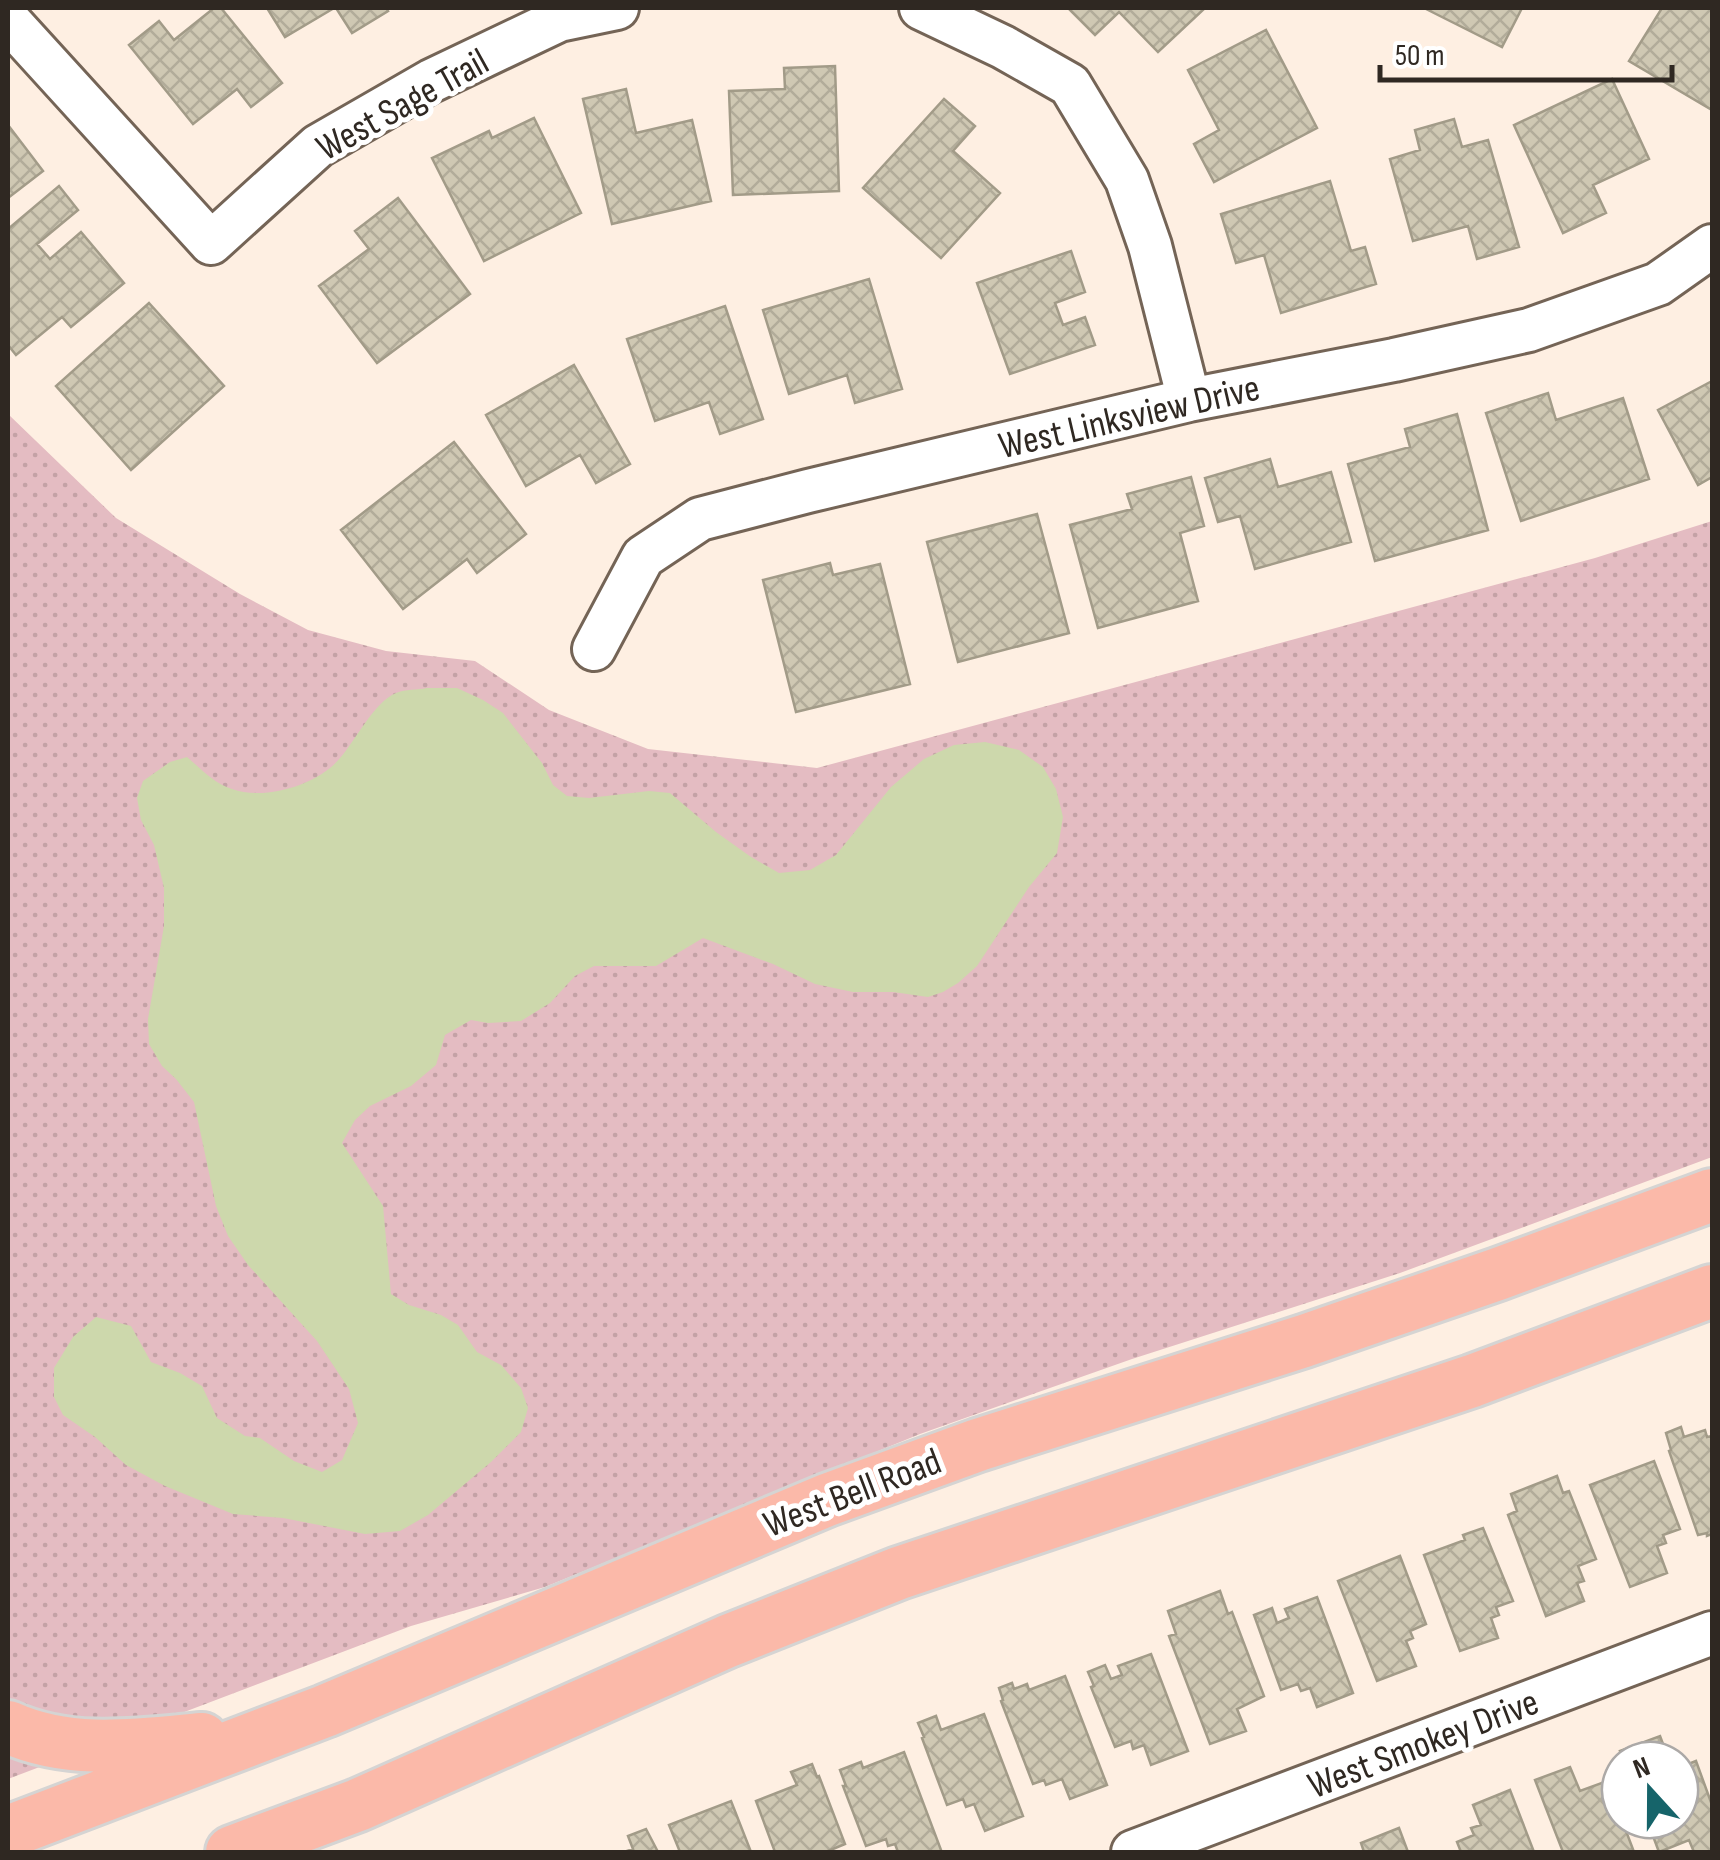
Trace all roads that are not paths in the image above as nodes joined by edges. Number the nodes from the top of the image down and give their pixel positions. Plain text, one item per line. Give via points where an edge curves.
1 (617, 8) edge
2 (921, 8) edge
3 (8, 20) edge
4 (1712, 246) edge
5 (1189, 400) junction
6 (594, 649) dead end
7 (1712, 1195) edge
8 (1712, 1291) edge
9 (1712, 1633) edge
10 (8, 1727) edge
11 (273, 1732) junction
12 (8, 1832) edge
13 (232, 1852) edge
14 (1133, 1852) edge

1 - 3 street, West Sage Trail via 560,20 431,80 318,146 211,244
2 - 5 street via 1070,84 1127,180
4 - 5 street, West Linksview Drive via 1658,284 1528,330
5 - 6 street, West Linksview Drive via 700,519 643,558
7 - 11 main road, West Bell Road via 1410,1305 827,1500
8 - 13 main road via 1398,1407 898,1573 728,1640 358,1805
9 - 14 street, West Smokey Drive
10 - 11 main road via 56,1742 116,1748
11 - 12 main road, West Bell Road

